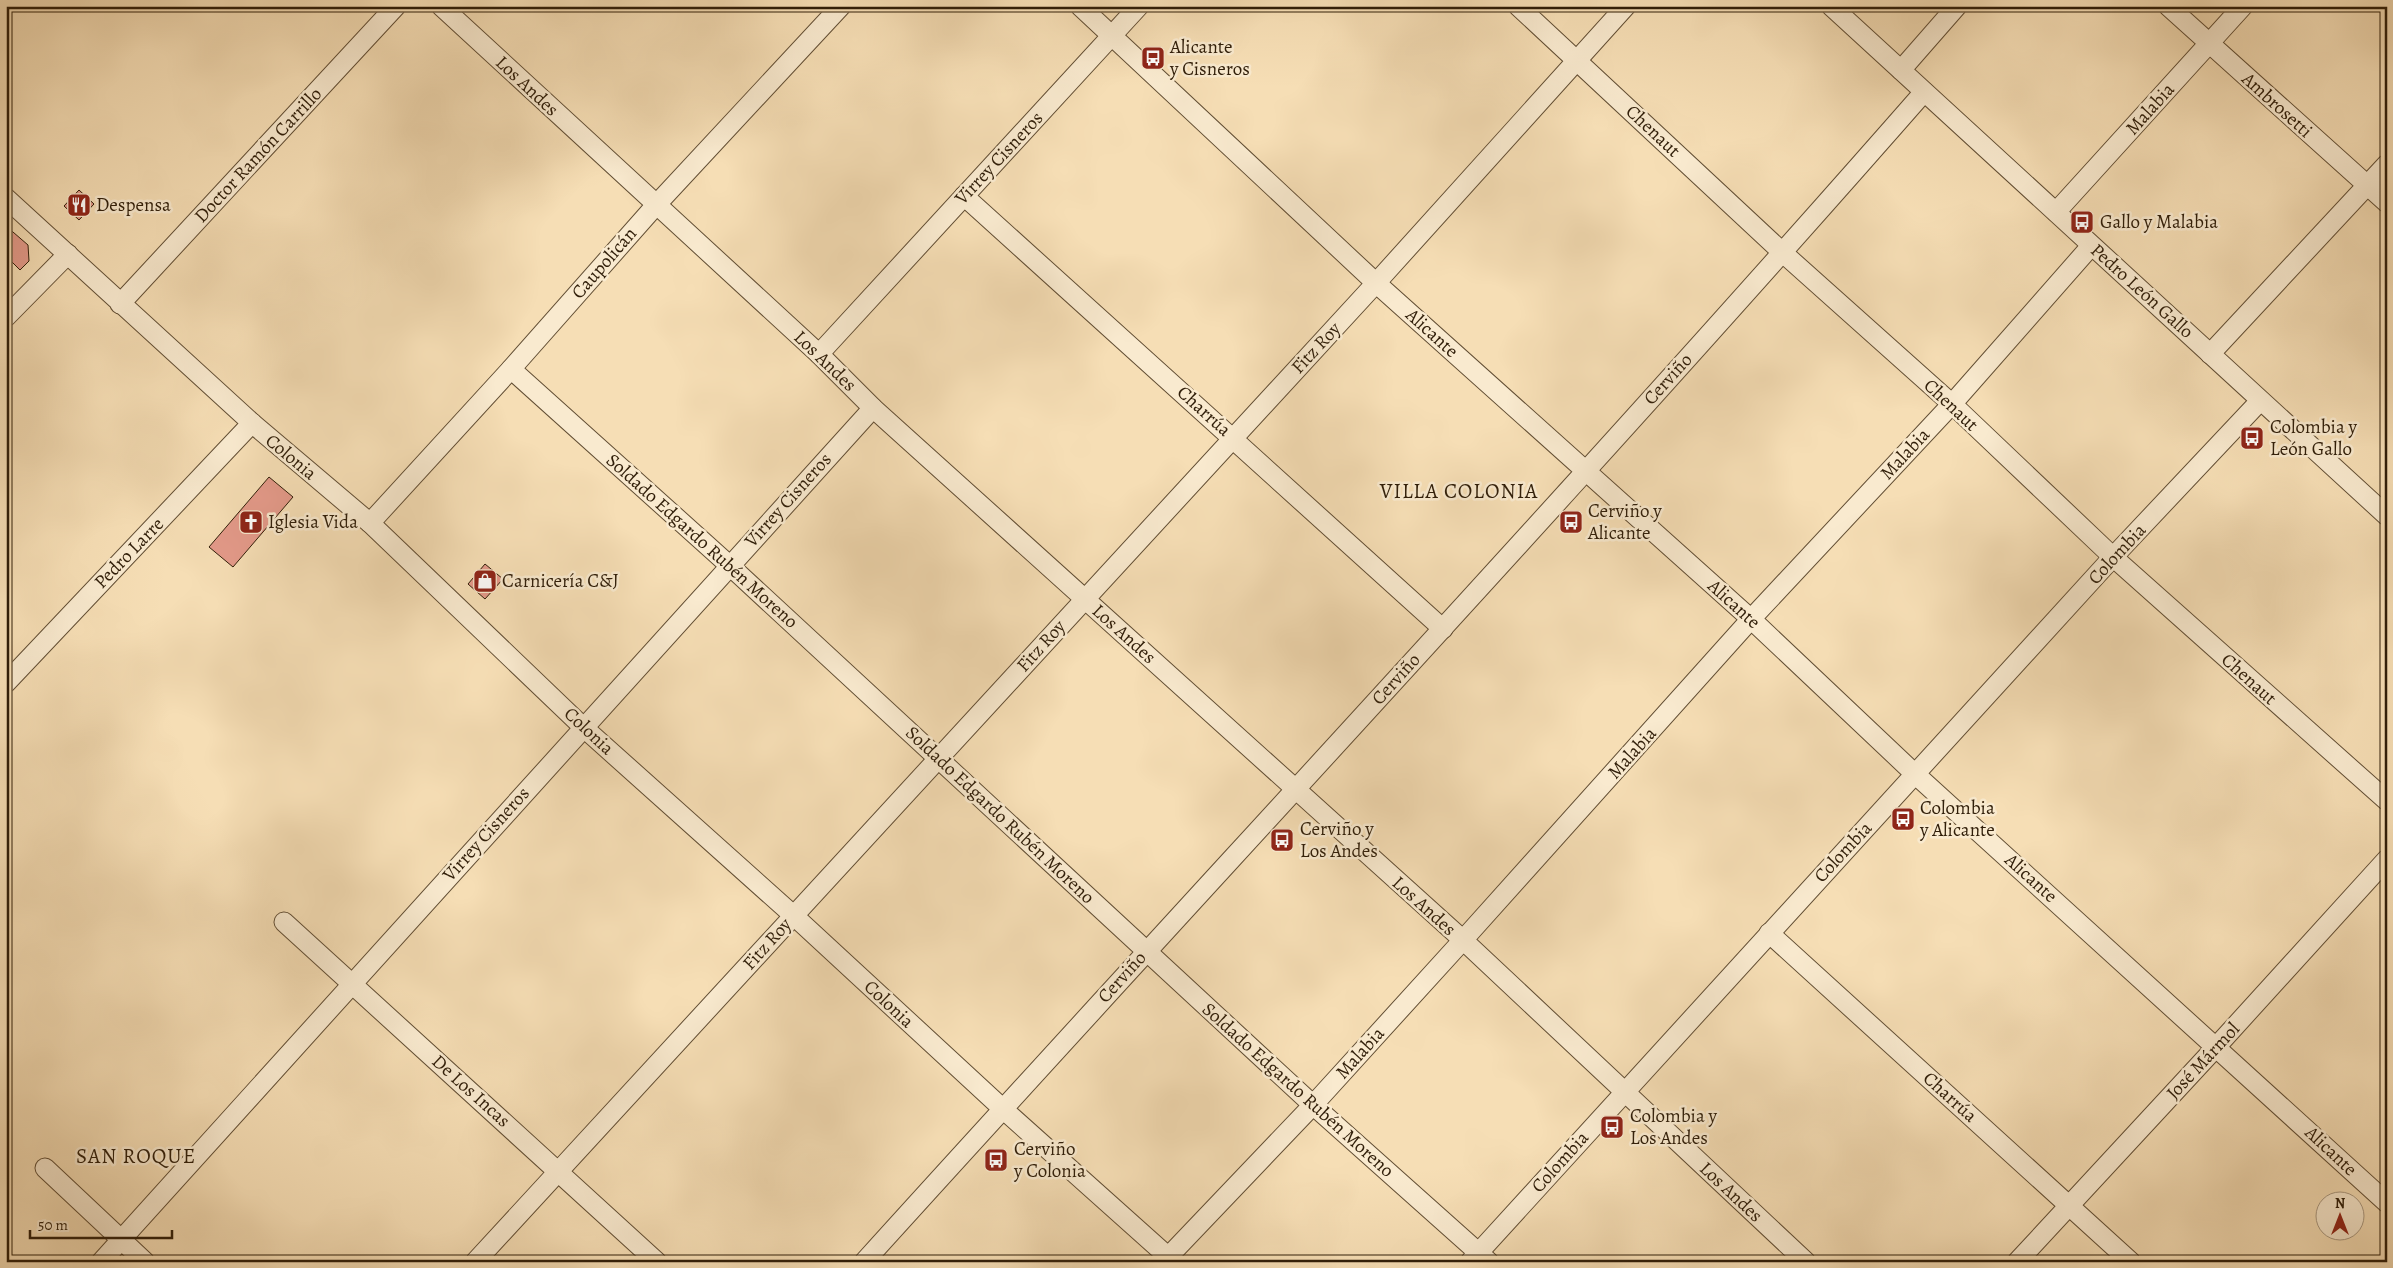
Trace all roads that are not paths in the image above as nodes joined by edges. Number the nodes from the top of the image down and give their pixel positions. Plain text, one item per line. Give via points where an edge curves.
1 (396, 6) edge
2 (442, 6) edge
3 (841, 6) edge
4 (1080, 6) edge
5 (1139, 6) edge
6 (1518, 6) edge
7 (1626, 6) edge
8 (1830, 6) edge
9 (1957, 6) edge
10 (2168, 6) edge
11 (2243, 6) edge
12 (1112, 36) junction
13 (2210, 44) junction
14 (1577, 61) junction
15 (1901, 70) junction
16 (1924, 92) junction
17 (2387, 164) edge
18 (2367, 185) junction
19 (964, 196) junction
20 (6, 198) edge
21 (2387, 203) edge
22 (656, 205) junction
23 (2056, 212) junction
24 (2091, 246) junction
25 (1783, 253) junction
26 (68, 254) junction
27 (1376, 283) junction
28 (120, 304) junction
29 (6, 317) edge
30 (819, 354) junction
31 (2210, 354) junction
32 (511, 369) junction
33 (2260, 401) junction
34 (1952, 404) junction
35 (873, 408) junction
36 (252, 423) junction
37 (1234, 438) junction
38 (1585, 471) junction
39 (2386, 514) edge
40 (370, 523) junction
41 (2113, 557) junction
42 (729, 565) junction
43 (1084, 598) junction
44 (1751, 619) junction
45 (1443, 629) junction
46 (9, 673) edge
47 (583, 727) junction
48 (938, 758) junction
49 (1915, 774) junction
50 (1296, 790) junction
51 (2387, 801) edge
52 (2387, 858) edge
53 (793, 915) junction
54 (284, 922) dead end
55 (1769, 933) junction
56 (1463, 940) junction
57 (1146, 950) junction
58 (352, 983) junction
59 (2217, 1046) junction
60 (1624, 1094) junction
61 (1312, 1105) junction
62 (1003, 1109) junction
63 (45, 1168) dead end
64 (559, 1171) junction
65 (2387, 1203) edge
66 (2070, 1205) junction
67 (121, 1240) junction
68 (1479, 1258) edge
69 (1172, 1259) edge
70 (101, 1262) edge
71 (144, 1262) edge
72 (474, 1262) edge
73 (657, 1262) edge
74 (864, 1262) edge
75 (1806, 1262) edge
76 (2017, 1262) edge
77 (2131, 1262) edge

1 - 28 street, Doctor Ramón Carrillo
2 - 22 street, Los Andes
3 - 22 street, Caupolicán
4 - 12 street, Alicante
5 - 12 street, Virrey Cisneros
6 - 14 street, Chenaut
7 - 14 street, Fitz Roy
8 - 15 street, Pedro León Gallo
9 - 15 street
10 - 13 street, Ambrosetti
11 - 13 street, Malabia
12 - 19 street, Virrey Cisneros
12 - 27 street, Alicante
13 - 18 street, Ambrosetti
13 - 23 street, Malabia
14 - 25 street, Chenaut
14 - 27 street, Fitz Roy
15 - 16 street, Pedro León Gallo
16 - 23 street, Pedro León Gallo
16 - 25 street, Cerviño
17 - 18 street
18 - 21 street, Ambrosetti
18 - 31 street
19 - 30 street, Virrey Cisneros
19 - 37 street, Charrúa
20 - 26 street, Colonia
22 - 30 street, Los Andes
22 - 32 street, Caupolicán
23 - 24 street, Pedro León Gallo
24 - 31 street, Pedro León Gallo
24 - 34 street, Malabia
25 - 34 street, Chenaut
25 - 38 street, Cerviño
26 - 28 street, Colonia
26 - 29 street
27 - 37 street, Fitz Roy
27 - 38 street, Alicante
28 - 36 street, Colonia
30 - 35 street, Los Andes
31 - 33 street, Pedro León Gallo
32 - 40 street, Caupolicán
32 - 42 street, Soldado Edgardo Rubén Moreno
33 - 39 street, Pedro León Gallo
33 - 41 street, Colombia
34 - 41 street, Chenaut
34 - 44 street, Malabia
35 - 42 street, Virrey Cisneros
35 - 43 street, Los Andes
36 - 40 street, Colonia
36 - 46 street, Pedro Larre
37 - 43 street, Fitz Roy
37 - 45 street, Charrúa
38 - 44 street, Alicante
38 - 45 street, Cerviño
40 - 47 street, Colonia
41 - 49 street, Colombia
41 - 51 street, Chenaut
42 - 47 street, Virrey Cisneros
42 - 48 street, Soldado Edgardo Rubén Moreno
43 - 48 street, Fitz Roy
43 - 50 street, Los Andes
44 - 49 street, Alicante
44 - 56 street, Malabia
45 - 50 street, Cerviño
47 - 53 street, Colonia
47 - 58 street, Virrey Cisneros
48 - 53 street, Fitz Roy
48 - 57 street, Soldado Edgardo Rubén Moreno
49 - 55 street, Colombia
49 - 59 street, Alicante
50 - 56 street, Los Andes
50 - 57 street, Cerviño
52 - 59 street, José Mármol
53 - 62 street, Colonia
53 - 64 street, Fitz Roy
54 - 58 street, De Los Incas
55 - 60 street, Colombia
55 - 66 street, Charrúa
56 - 60 street, Los Andes
56 - 61 street, Malabia
57 - 61 street, Soldado Edgardo Rubén Moreno
57 - 62 street, Cerviño
58 - 64 street, De Los Incas
58 - 67 street, Virrey Cisneros
59 - 65 street, Alicante
59 - 66 street, José Mármol
60 - 68 street, Colombia
60 - 75 street, Los Andes
61 - 68 street, Soldado Edgardo Rubén Moreno
61 - 69 street, Malabia
62 - 69 street, Colonia
62 - 74 street, Cerviño
63 - 67 street
64 - 72 street, Fitz Roy
64 - 73 street, De Los Incas
66 - 76 street, José Mármol
66 - 77 street, Charrúa
67 - 70 street, Virrey Cisneros
67 - 71 street

